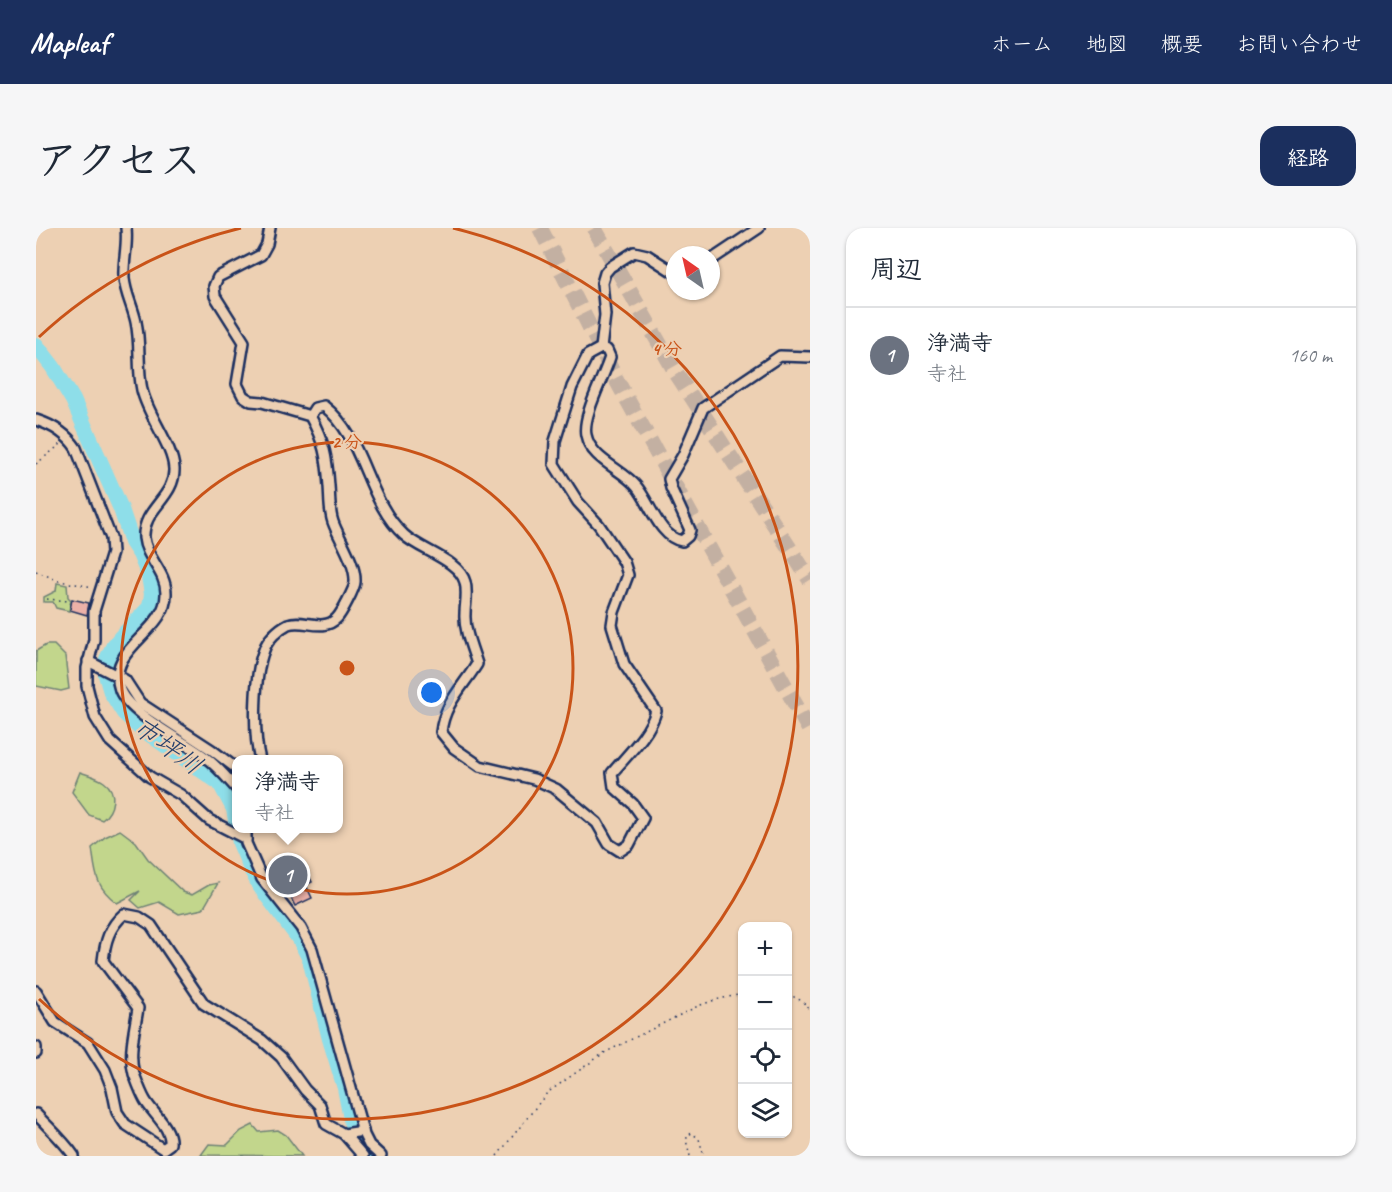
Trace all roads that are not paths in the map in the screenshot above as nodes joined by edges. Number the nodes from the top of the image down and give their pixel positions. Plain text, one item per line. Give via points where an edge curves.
1 (126, 228) edge
2 (270, 228) edge
3 (759, 228) edge
4 (720, 255) edge
5 (666, 267) edge
6 (601, 348) junction
7 (810, 357) edge
8 (310, 416) junction
9 (36, 420) edge
10 (88, 661) junction
11 (118, 676) junction
12 (259, 755) edge
13 (232, 765) edge
14 (232, 784) edge
15 (232, 829) edge
16 (246, 833) edge
17 (36, 991) edge
18 (36, 1047) edge
19 (36, 1053) edge
20 (36, 1114) edge
21 (363, 1131) junction
22 (344, 1134) junction
23 (74, 1156) edge
24 (363, 1156) edge
25 (381, 1156) edge

1 - 11 street via 124,280 136,321 139,374 150,413 173,460 174,472 171,488 150,513 145,531 147,550 166,588 165,605 156,622 128,651
2 - 8 street via 261,255 218,277 215,296 244,342 237,384 243,396
3 - 4 street
5 - 6 street via 634,252 610,267 602,283 605,315
6 - 7 street via 610,357 588,412 585,434 599,455 636,486 666,535 682,541 690,530 669,479 703,408 780,356
6 - 8 street via 588,355 572,387 555,441 554,464 624,562 628,576 612,625 624,664 656,711 647,730 612,773 614,787 643,818 629,846 620,851 609,843 597,823 556,789 480,765 454,748 441,732 448,705 477,664 464,616 465,582 451,564 403,534 381,505 350,437 335,415 324,406 315,408
8 - 12 street via 322,438 332,520 355,582 337,619 326,625 290,624 274,634 264,650 257,700
9 - 10 street via 69,438 78,452 111,538 112,552 94,611 94,640
10 - 11 street
10 - 15 street via 90,702 110,741 202,815
11 - 13 street via 127,682 140,703
11 - 14 street via 122,694 131,706 205,757
16 - 21 street via 261,879 301,928 312,949
17 - 22 street via 55,1022 88,1043 105,1070 117,1112 125,1124 163,1149 170,1144 171,1138 144,1099 134,1072 132,1046 138,1008 104,961 104,947 113,922 123,914 139,917 151,925 204,1005 262,1040 281,1057 299,1084 320,1105 326,1124
18 - 19 street
20 - 23 street
21 - 22 street
21 - 25 street via 369,1145
22 - 24 street

